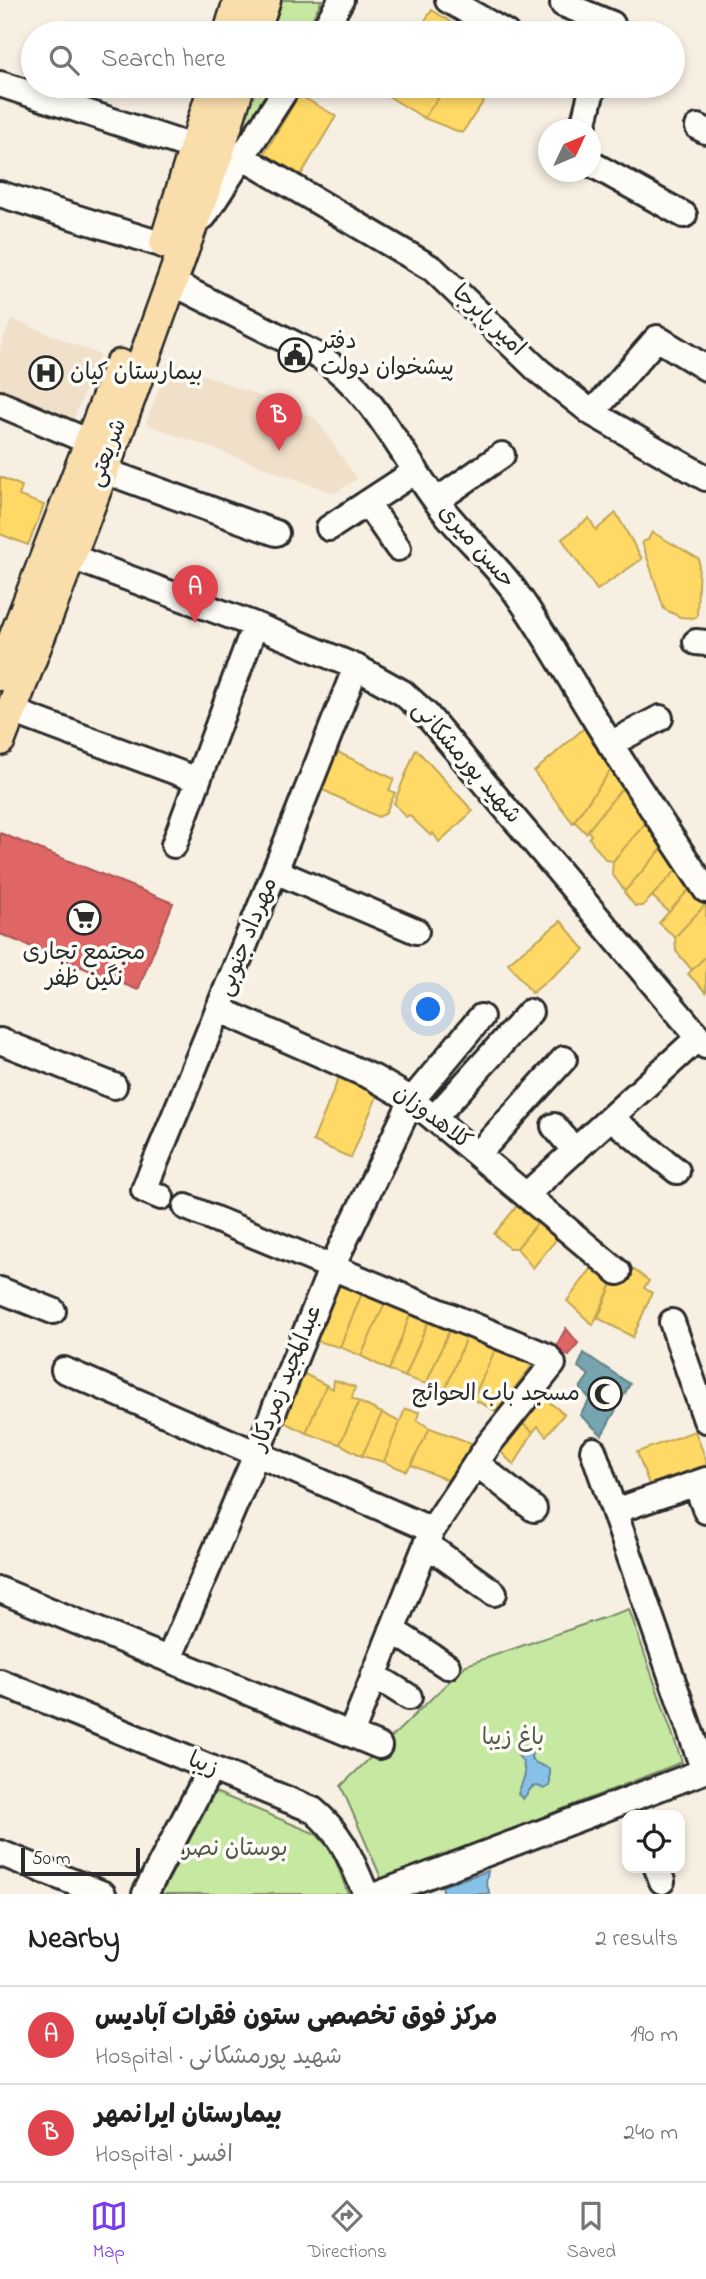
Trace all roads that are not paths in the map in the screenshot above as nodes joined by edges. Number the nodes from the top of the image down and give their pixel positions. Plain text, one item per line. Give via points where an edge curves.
1 (239, 0) edge
2 (265, 0) edge
3 (341, 0) edge
4 (449, 0) edge
5 (563, 4) dead end
6 (612, 19) edge
7 (233, 21) edge
8 (258, 21) edge
9 (330, 21) edge
10 (485, 21) edge
11 (0, 84) edge
12 (21, 91) edge
13 (43, 98) edge
14 (210, 98) edge
15 (235, 98) edge
16 (280, 98) edge
17 (590, 98) edge
18 (585, 119) edge
19 (195, 148) junction
20 (242, 158) junction
21 (601, 169) edge
22 (0, 194) edge
23 (684, 215) dead end
24 (177, 247) junction
25 (171, 282) junction
26 (706, 368) edge
27 (0, 404) edge
28 (592, 413) junction
29 (90, 442) junction
30 (502, 455) dead end
31 (102, 470) junction
32 (416, 471) junction
33 (706, 478) edge
34 (436, 501) junction
35 (367, 503) junction
36 (329, 528) dead end
37 (276, 533) dead end
38 (398, 548) dead end
39 (69, 556) junction
40 (255, 625) junction
41 (356, 667) junction
42 (0, 675) edge
43 (12, 710) junction
44 (660, 718) dead end
45 (0, 740) edge
46 (610, 744) junction
47 (198, 780) junction
48 (174, 845) dead end
49 (275, 871) junction
50 (706, 890) edge
51 (416, 932) dead end
52 (218, 1009) junction
53 (530, 1012) dead end
54 (481, 1017) dead end
55 (0, 1041) edge
56 (702, 1042) edge
57 (564, 1059) dead end
58 (114, 1086) dead end
59 (412, 1100) junction
60 (434, 1118) junction
61 (611, 1118) junction
62 (554, 1126) dead end
63 (575, 1151) junction
64 (478, 1154) junction
65 (677, 1171) dead end
66 (526, 1195) junction
67 (161, 1197) dead end
68 (186, 1207) dead end
69 (331, 1269) junction
70 (618, 1272) dead end
71 (0, 1290) edge
72 (53, 1311) dead end
73 (672, 1322) dead end
74 (64, 1370) dead end
75 (706, 1420) edge
76 (593, 1450) dead end
77 (256, 1455) junction
78 (476, 1464) junction
79 (701, 1482) edge
80 (534, 1509) dead end
81 (615, 1511) junction
82 (706, 1511) edge
83 (429, 1537) junction
84 (0, 1590) edge
85 (494, 1594) dead end
86 (392, 1630) junction
87 (169, 1659) junction
88 (447, 1666) dead end
89 (374, 1675) junction
90 (0, 1682) edge
91 (409, 1697) dead end
92 (351, 1734) junction
93 (379, 1746) dead end
94 (211, 1768) junction
95 (633, 1807) edge
96 (0, 1853) edge
97 (103, 1894) edge
98 (145, 1894) edge
99 (366, 1894) edge
100 (379, 1894) edge

1 - 7 main road
2 - 8 main road
3 - 9 street
4 - 10 street
5 - 6 street
11 - 12 street
13 - 19 street
14 - 19 main road, شریعتی
15 - 24 main road, شریعتی via 218,153
16 - 20 street
17 - 18 street
19 - 24 main road, شریعتی
20 - 24 street
20 - 28 street, امیر پابرجا via 433,269 539,371
21 - 23 street
22 - 24 street
24 - 25 main road, شریعتی
24 - 29 main road, شریعتی
25 - 31 main road, شریعتی
25 - 32 street, حسن میری via 341,371 358,387
26 - 28 street via 657,338
27 - 29 street
28 - 33 street, امیر پابرجا
29 - 42 main road, شریعتی
30 - 34 street
31 - 37 street
31 - 39 main road, شریعتی
32 - 34 street, حسن میری
32 - 35 street
34 - 46 street, حسن میری via 515,592
35 - 36 street
35 - 38 street
39 - 40 street, شهید پورمشکانی
39 - 43 main road, شریعتی
40 - 41 street, شهید پورمشکانی
40 - 47 street
41 - 49 street, مهرداد جنوبی
41 - 56 street, شهید پورمشکانی via 403,693 426,714
43 - 45 main road, شریعتی
43 - 47 street
44 - 46 street
46 - 50 street, حسن میری
47 - 48 street
49 - 51 street
49 - 52 street, مهرداد جنوبی
52 - 59 street, کلاهدوزان via 374,1078
52 - 67 street, مهرداد جنوبی via 144,1190
53 - 60 street
54 - 59 street, عبدالمجید زمردکار
55 - 58 street
56 - 61 street
57 - 64 street
59 - 60 street, کلاهدوزان
59 - 69 street, عبدالمجید زمردکار
60 - 64 street, کلاهدوزان
61 - 63 street
61 - 65 street
62 - 63 street
63 - 66 street
64 - 66 street, کلاهدوزان
66 - 70 street, کلاهدوزان
68 - 69 street
69 - 77 street, عبدالمجید زمردکار
69 - 78 street via 550,1359 553,1364
71 - 72 street
73 - 75 street
74 - 77 street
76 - 81 street
77 - 83 street
77 - 87 street, عبدالمجید زمردکار
78 - 80 street
78 - 83 street
79 - 81 street
79 - 82 street
81 - 95 street via 704,1771
83 - 85 street
83 - 86 street
84 - 87 street
86 - 88 street
86 - 89 street
87 - 92 street
89 - 91 street
89 - 92 street
90 - 94 street, زیبا
92 - 93 street
94 - 98 street
94 - 99 street, زیبا via 313,1810 332,1826
95 - 100 street
96 - 97 street

